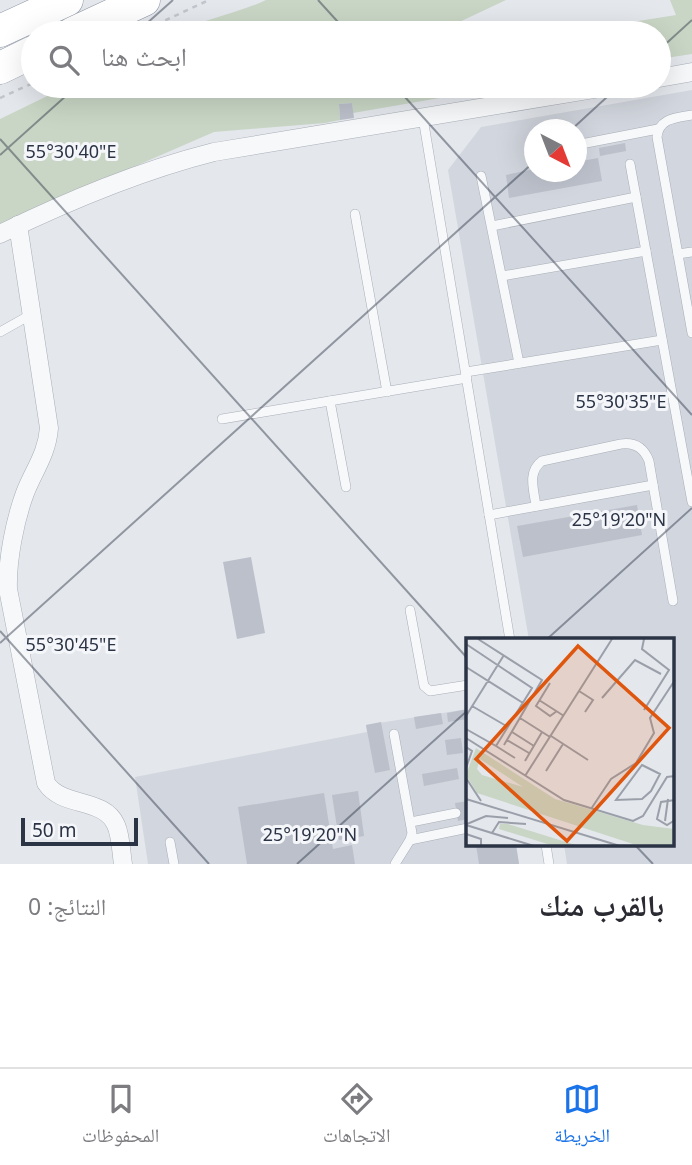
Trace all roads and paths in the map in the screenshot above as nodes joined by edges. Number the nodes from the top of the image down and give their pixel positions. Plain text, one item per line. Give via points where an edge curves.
1 (66, 0) edge
2 (144, 0) edge
3 (209, 0) edge
4 (23, 21) edge
5 (99, 21) edge
6 (164, 21) edge
7 (21, 22) edge
8 (0, 32) edge
9 (21, 58) edge
10 (0, 68) edge
11 (692, 72) edge
12 (671, 76) edge
13 (21, 88) edge
14 (0, 98) edge
15 (541, 98) edge
16 (692, 116) edge
17 (423, 118) junction
18 (658, 129) junction
19 (587, 143) edge
20 (630, 164) dead end
21 (481, 176) dead end
22 (636, 197) junction
23 (355, 214) dead end
24 (18, 225) junction
25 (492, 226) junction
26 (0, 234) edge
27 (646, 251) junction
28 (692, 252) edge
29 (678, 254) junction
30 (502, 276) junction
31 (32, 314) junction
32 (0, 332) edge
33 (692, 333) edge
34 (662, 340) junction
35 (519, 363) junction
36 (466, 375) junction
37 (387, 392) junction
38 (330, 401) junction
39 (222, 419) dead end
40 (653, 485) junction
41 (346, 487) dead end
42 (692, 502) edge
43 (536, 506) junction
44 (489, 515) junction
45 (673, 601) dead end
46 (411, 610) dead end
47 (510, 638) edge
48 (466, 685) edge
49 (394, 734) dead end
50 (456, 813) dead end
51 (411, 822) junction
52 (466, 828) edge
53 (410, 840) junction
54 (170, 842) dead end
55 (546, 846) edge
56 (124, 864) edge
57 (174, 864) edge
58 (396, 864) edge
59 (549, 864) edge

1 - 4 highway
2 - 5 highway
3 - 6 path
7 - 8 highway
9 - 10 highway
11 - 12 street
13 - 14 path
15 - 17 street
16 - 18 lane via 667,120
17 - 24 street via 168,163
17 - 36 lane
18 - 19 lane
18 - 29 lane
20 - 22 lane
21 - 25 lane
22 - 25 lane
22 - 27 lane
23 - 37 lane
24 - 26 street
24 - 31 street
25 - 30 lane
27 - 30 lane
27 - 34 lane
28 - 29 lane
29 - 33 lane
30 - 35 lane
31 - 32 lane
31 - 56 street via 48,440 21,504 9,563 10,601 46,783 59,797 103,810 112,818
34 - 35 lane
34 - 42 lane
35 - 36 lane
36 - 37 lane
36 - 44 lane
37 - 38 lane
38 - 39 lane
38 - 41 lane
40 - 43 lane
40 - 43 lane via 646,454 636,445 621,444 539,463 533,475
40 - 45 lane
43 - 44 lane
44 - 47 lane
46 - 48 lane via 424,686 435,691
49 - 51 lane
50 - 51 lane
51 - 53 lane
52 - 53 lane
53 - 58 lane
54 - 57 lane
55 - 59 lane

